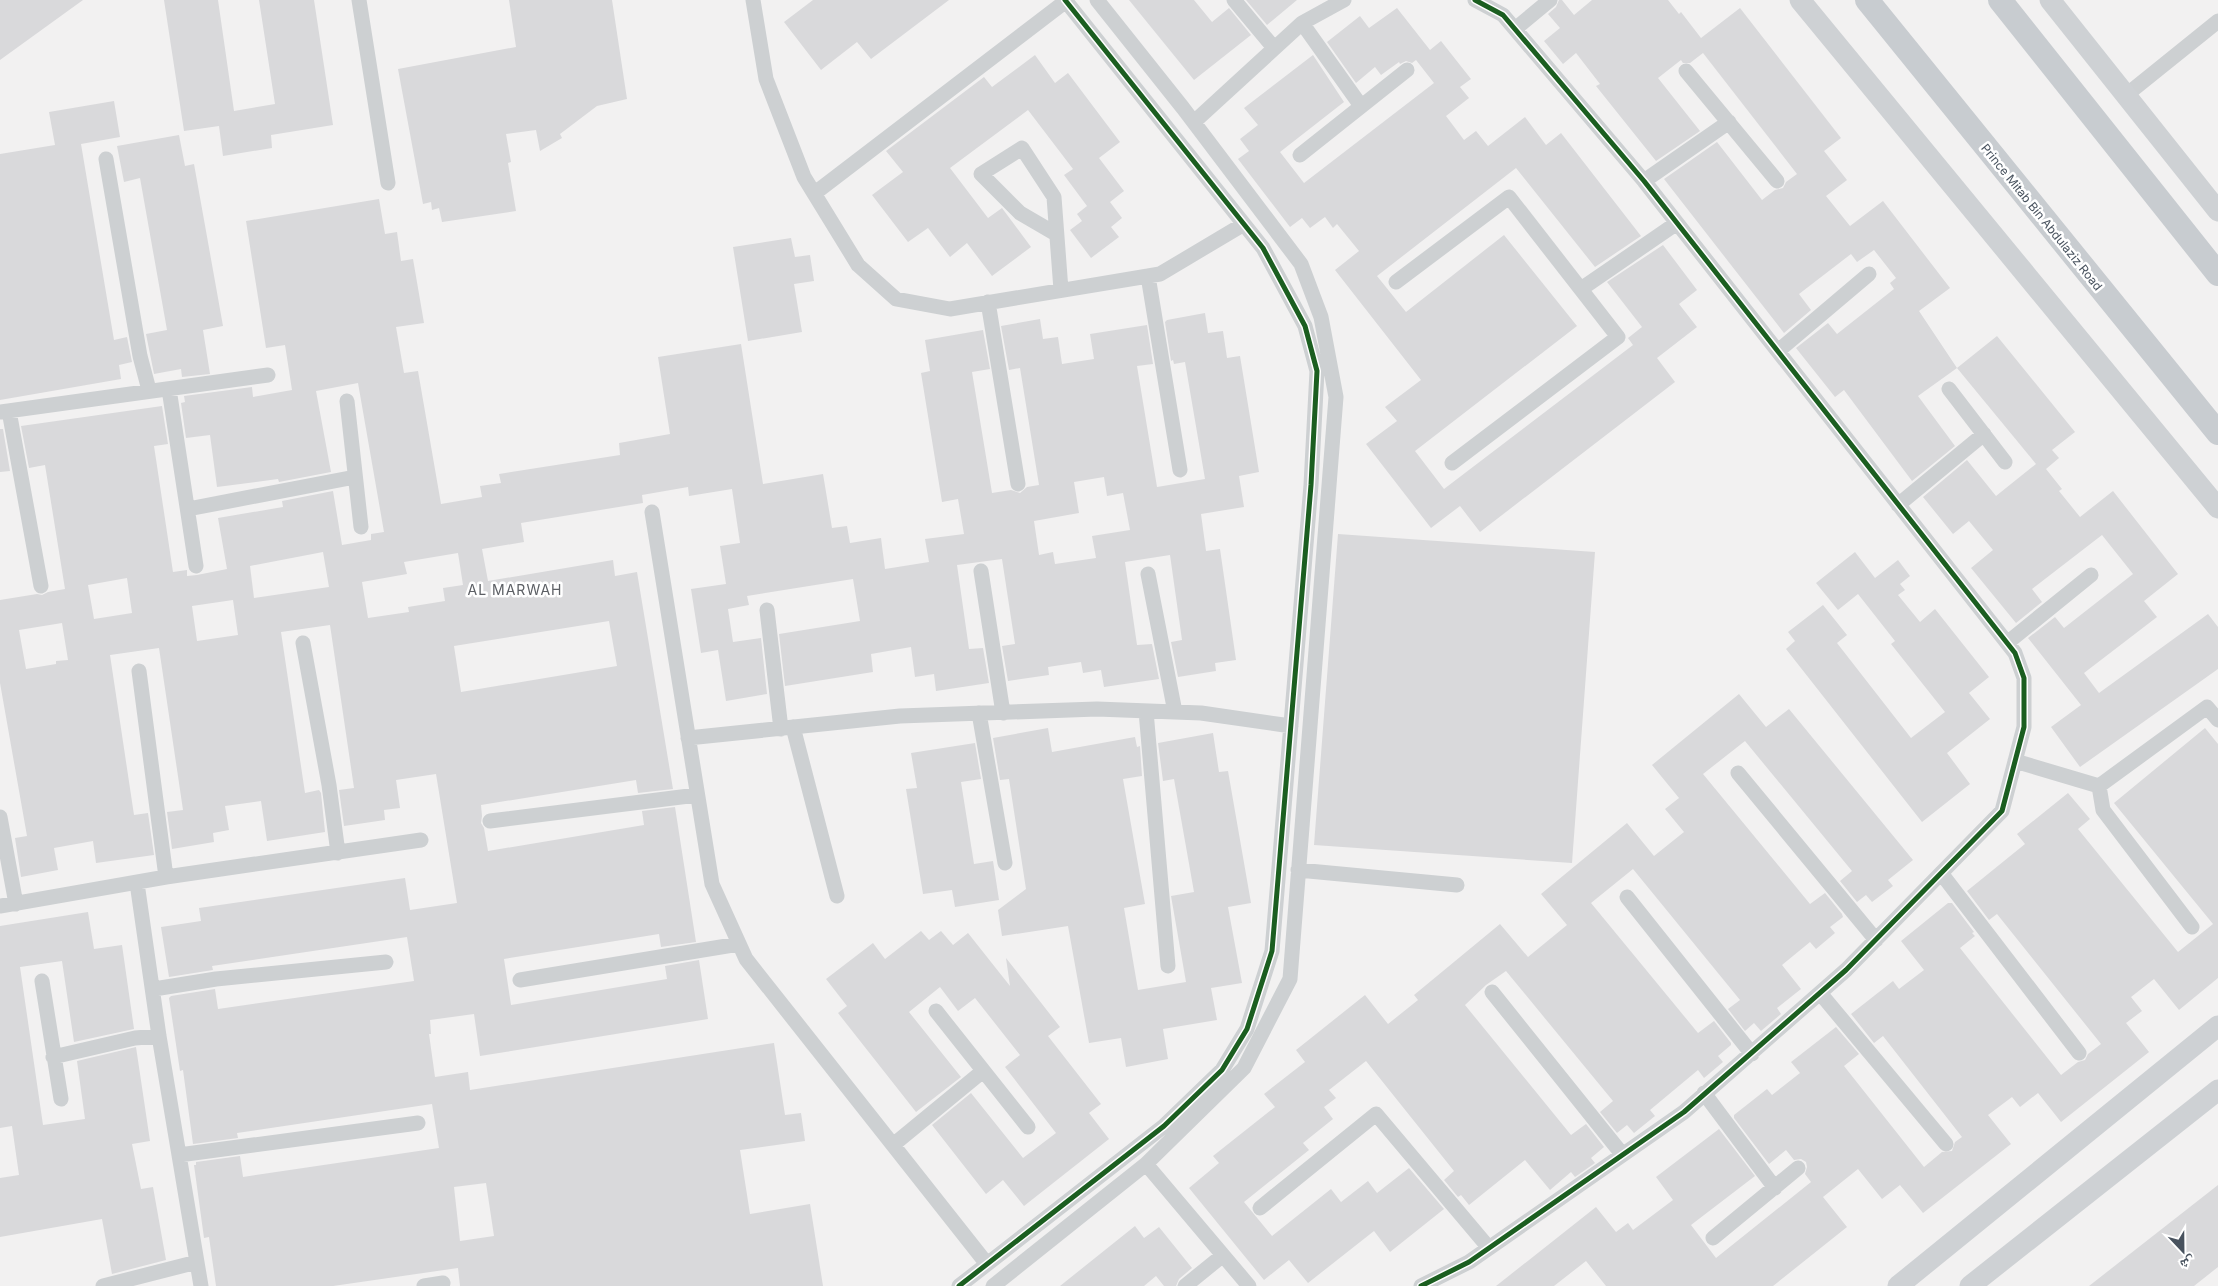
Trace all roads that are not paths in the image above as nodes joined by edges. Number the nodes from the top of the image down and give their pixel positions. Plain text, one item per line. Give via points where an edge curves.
1 (359, 0) edge
2 (753, 0) edge
3 (1066, 0) edge
4 (1097, 0) edge
5 (1234, 0) edge
6 (1344, 0) edge
7 (1475, 0) edge
8 (1550, 0) edge
9 (1800, 0) edge
10 (1867, 0) edge
11 (2000, 0) edge
12 (2050, 0) edge
13 (2218, 22) edge
14 (1302, 23) junction
15 (1515, 30) junction
16 (1274, 48) junction
17 (1407, 70) dead end
18 (1686, 70) dead end
19 (2125, 96) junction
20 (1361, 106) junction
21 (1194, 122) junction
22 (1729, 122) junction
23 (1300, 155) dead end
24 (106, 158) dead end
25 (1644, 181) junction
26 (1777, 181) dead end
27 (388, 183) dead end
28 (814, 193) junction
29 (2218, 211) edge
30 (1677, 223) junction
31 (1244, 224) junction
32 (1056, 234) junction
33 (1869, 274) dead end
34 (2218, 274) edge
35 (1148, 276) junction
36 (1396, 282) dead end
37 (1581, 289) junction
38 (1061, 290) junction
39 (988, 302) junction
40 (1778, 351) junction
41 (268, 375) dead end
42 (169, 388) junction
43 (1949, 389) dead end
44 (149, 390) junction
45 (347, 401) dead end
46 (5, 411) edge
47 (1984, 434) junction
48 (2218, 434) edge
49 (1452, 462) dead end
50 (2005, 462) dead end
51 (1180, 470) dead end
52 (355, 477) junction
53 (1018, 484) dead end
54 (1898, 505) junction
55 (2218, 508) edge
56 (188, 509) junction
57 (652, 512) dead end
58 (361, 527) dead end
59 (196, 566) dead end
60 (981, 571) dead end
61 (1148, 574) dead end
62 (2091, 575) dead end
63 (41, 586) dead end
64 (767, 610) dead end
65 (303, 643) dead end
66 (2007, 643) junction
67 (140, 671) dead end
68 (1146, 711) junction
69 (1002, 712) junction
70 (1174, 712) junction
71 (979, 713) junction
72 (2218, 720) edge
73 (1291, 726) junction
74 (787, 728) junction
75 (688, 738) junction
76 (2015, 761) junction
77 (1738, 773) dead end
78 (2099, 786) junction
79 (697, 795) junction
80 (0, 817) edge
81 (490, 820) dead end
82 (421, 840) dead end
83 (338, 852) junction
84 (1005, 863) dead end
85 (1298, 870) junction
86 (1941, 873) junction
87 (166, 877) junction
88 (137, 883) junction
89 (1457, 885) dead end
90 (837, 896) dead end
91 (1627, 897) dead end
92 (16, 904) junction
93 (0, 906) edge
94 (2192, 927) dead end
95 (1876, 940) junction
96 (739, 944) junction
97 (386, 962) dead end
98 (1168, 966) dead end
99 (520, 980) dead end
100 (42, 982) dead end
101 (154, 989) junction
102 (1492, 992) dead end
103 (1820, 993) junction
104 (936, 1011) dead end
105 (2218, 1026) edge
106 (159, 1036) junction
107 (2080, 1053) dead end
108 (1752, 1054) junction
109 (53, 1057) junction
110 (983, 1071) junction
111 (2218, 1090) edge
112 (1704, 1093) junction
113 (61, 1099) dead end
114 (418, 1123) dead end
115 (1028, 1127) dead end
116 (1946, 1144) dead end
117 (893, 1145) junction
118 (1622, 1154) junction
119 (179, 1155) junction
120 (1146, 1164) junction
121 (1798, 1168) dead end
122 (1775, 1188) junction
123 (1260, 1208) dead end
124 (1713, 1238) dead end
125 (1488, 1248) junction
126 (1222, 1256) junction
127 (197, 1262) junction
128 (987, 1264) junction
129 (442, 1283) dead end
130 (103, 1286) edge
131 (201, 1286) edge
132 (424, 1286) edge
133 (959, 1286) edge
134 (993, 1286) edge
135 (1185, 1286) edge
136 (1248, 1286) edge
137 (1421, 1286) edge
138 (1898, 1286) edge
139 (1970, 1286) edge

1 - 27 street
2 - 28 street via 766,79 804,177
3 - 28 street
3 - 31 street
4 - 21 street
5 - 16 street
6 - 14 street
7 - 15 street via 1503,15
8 - 15 street
9 - 55 street
10 - 48 main road, Prince Mitab Bin Abdulaziz Road
11 - 34 main road
12 - 19 street
13 - 19 street
14 - 16 street
14 - 20 street
15 - 25 street
16 - 21 street
17 - 20 street
18 - 22 street
19 - 29 street
20 - 23 street
21 - 85 street via 1301,264 1321,317 1336,397
22 - 25 street
22 - 26 street
24 - 44 street via 140,356
25 - 30 street
28 - 39 street via 858,265 896,299 950,308
30 - 37 street
30 - 40 street
31 - 35 street via 1160,274
31 - 73 street via 1263,248 1306,326 1317,371
32 - 32 street via 1054,198 1022,148 981,174 1020,213
32 - 38 street
33 - 40 street
35 - 38 street
35 - 51 street
36 - 37 street via 1509,197
37 - 49 street via 1618,337
38 - 39 street
39 - 53 street
40 - 54 street
41 - 42 street
42 - 44 street
42 - 56 street
43 - 47 street
44 - 46 street
45 - 52 street
46 - 63 street
47 - 50 street
47 - 54 street
52 - 56 street
52 - 58 street
54 - 66 street
56 - 59 street
57 - 75 street
60 - 69 street
61 - 70 street
62 - 66 street
64 - 74 street
65 - 83 street
66 - 76 street via 2024,678 2024,727
67 - 87 street
68 - 69 street
68 - 70 street
68 - 98 street
69 - 71 street
70 - 73 street
71 - 74 street via 900,716
71 - 84 street
72 - 78 street via 2206,707
73 - 128 street via 1272,952 1247,1029 1222,1070 1164,1126
74 - 75 street
74 - 90 street
75 - 79 street
76 - 78 street
76 - 86 street via 2002,810
77 - 95 street
78 - 94 street via 2102,810
79 - 81 street
79 - 96 street via 712,884
80 - 92 street
82 - 83 street
83 - 87 street
85 - 89 street
85 - 120 street via 1290,979 1244,1068
86 - 95 street
86 - 107 street
87 - 88 street
88 - 92 street
88 - 101 street
91 - 108 street
92 - 93 street
95 - 103 street
96 - 99 street
96 - 117 street via 746,960
97 - 101 street via 216,979
100 - 109 street
101 - 106 street
102 - 118 street
103 - 108 street
103 - 116 street
104 - 110 street
105 - 138 street
106 - 109 street via 135,1038
106 - 119 street
108 - 112 street
109 - 113 street
110 - 115 street
110 - 117 street
111 - 139 street
112 - 118 street via 1684,1112
112 - 122 street
114 - 119 street
117 - 128 street
118 - 125 street
119 - 127 street
120 - 126 street
120 - 134 street
121 - 122 street
122 - 124 street
123 - 125 street via 1376,1114
125 - 137 street via 1469,1262
126 - 135 street
126 - 136 street
127 - 130 street
127 - 131 street
128 - 133 street
129 - 132 street

